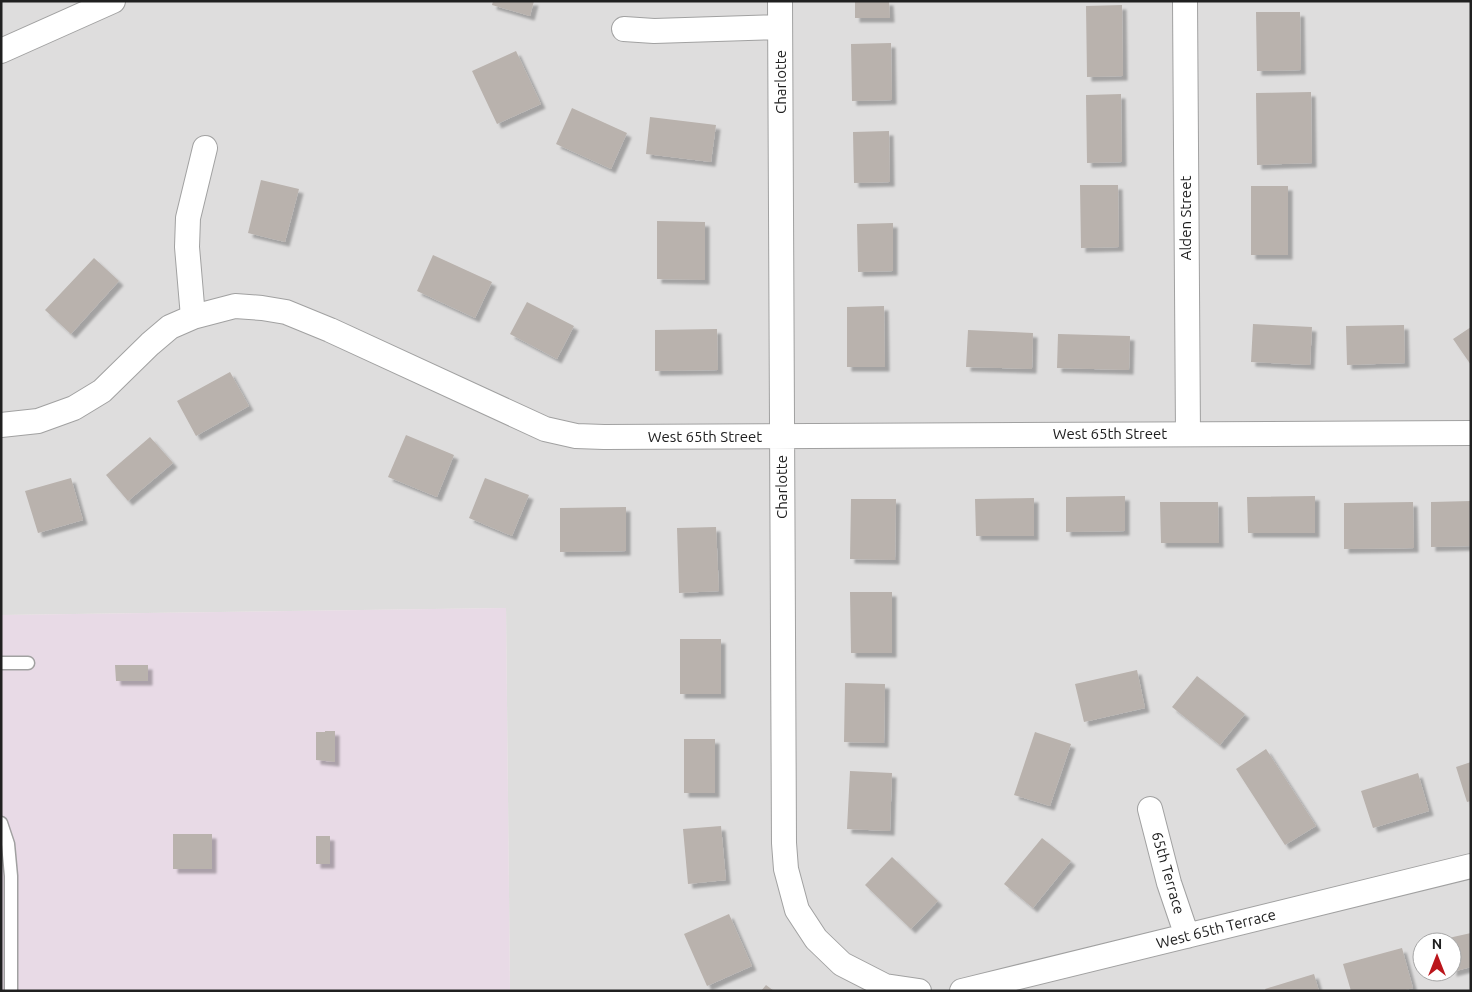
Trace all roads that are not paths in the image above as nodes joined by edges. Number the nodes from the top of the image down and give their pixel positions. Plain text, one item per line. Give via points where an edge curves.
1 (113, 1) edge
2 (780, 1) edge
3 (1185, 1) edge
4 (780, 27) junction
5 (624, 29) dead end
6 (1, 51) edge
7 (205, 148) dead end
8 (193, 317) junction
9 (1, 425) edge
10 (1471, 433) edge
11 (1188, 434) junction
12 (782, 436) junction
13 (1, 663) edge
14 (28, 663) dead end
15 (1150, 809) dead end
16 (1, 823) edge
17 (1471, 866) edge
18 (1186, 936) junction
19 (11, 991) edge
20 (919, 991) edge
21 (962, 991) edge

1 - 6 street
2 - 4 street, Charlotte
3 - 11 street, Alden Street
4 - 5 street
4 - 12 street, Charlotte
7 - 8 street via 188,218
8 - 9 street, West 65th Street via 170,327 102,391 74,408 38,421
8 - 12 street, West 65th Street via 235,306 286,312 545,429 576,436
10 - 11 street, West 65th Street
11 - 12 street, West 65th Street
12 - 20 street, Charlotte via 786,869 797,910 816,939 842,964 885,986
13 - 14 lane
15 - 18 street, 65th Terrace
16 - 19 lane via 8,844 11,876
17 - 18 street, West 65th Terrace
18 - 21 street, West 65th Terrace

